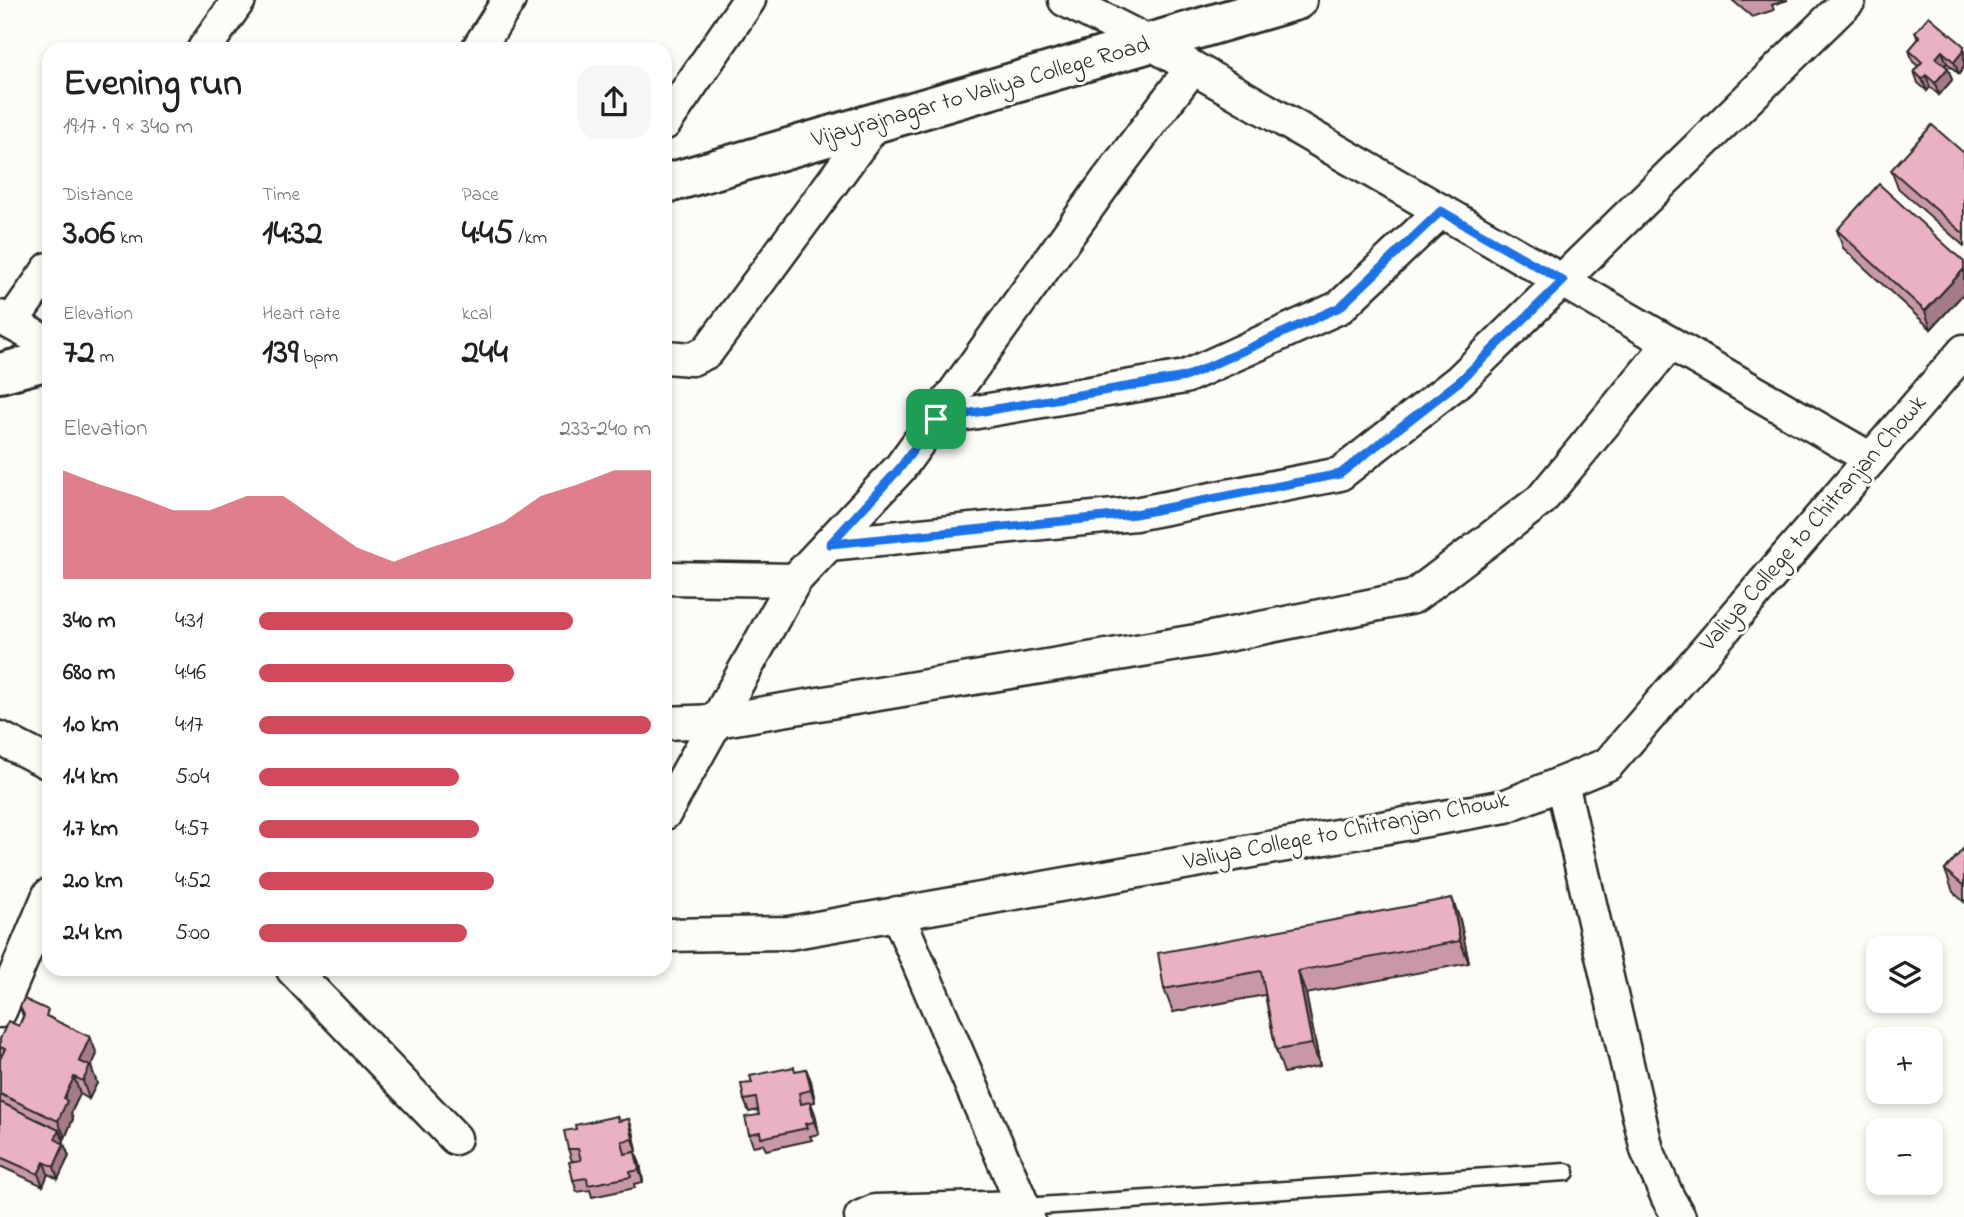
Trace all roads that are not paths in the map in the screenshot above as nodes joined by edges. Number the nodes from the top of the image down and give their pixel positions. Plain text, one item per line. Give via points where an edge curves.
1 (239, 0) edge
2 (509, 0) edge
3 (749, 0) edge
4 (1065, 0) edge
5 (1297, 0) edge
6 (1849, 0) edge
7 (1242, 9) edge
8 (209, 42) edge
9 (482, 42) edge
10 (1150, 43) junction
11 (1192, 68) junction
12 (672, 113) edge
13 (876, 123) junction
14 (672, 182) edge
15 (1441, 211) junction
16 (42, 277) edge
17 (1563, 281) junction
18 (6, 320) edge
19 (42, 340) edge
20 (1670, 343) junction
21 (1964, 351) edge
22 (672, 358) edge
23 (42, 362) edge
24 (0, 373) edge
25 (936, 419) junction
26 (1871, 459) junction
27 (830, 544) junction
28 (672, 578) edge
29 (795, 580) junction
30 (717, 721) junction
31 (672, 723) edge
32 (0, 738) edge
33 (42, 759) edge
34 (1562, 783) junction
35 (672, 801) edge
36 (42, 912) edge
37 (897, 913) junction
38 (672, 936) edge
39 (299, 976) edge
40 (0, 1011) edge
41 (455, 1138) dead end
42 (1566, 1172) dead end
43 (1026, 1212) edge
44 (861, 1217) edge
45 (1679, 1217) edge

1 - 8 street
2 - 9 street
3 - 12 street
4 - 10 street
5 - 7 street, Vijayrajnagar to Valiya College Road
6 - 17 street
7 - 10 street, Vijayrajnagar to Valiya College Road
10 - 11 street
10 - 13 street, Vijayrajnagar to Valiya College Road
11 - 15 street
11 - 25 street
13 - 14 street, Vijayrajnagar to Valiya College Road
13 - 22 street via 707,352 692,359
15 - 17 street
15 - 25 street via 1340,307 1185,377
16 - 18 street
17 - 20 street
17 - 27 street via 1461,380 1340,474 1135,514
18 - 19 street
20 - 26 street
20 - 30 street via 1541,500 1413,597 1202,640
21 - 26 street, Valiya College to Chitranjan Chowk
23 - 24 street
25 - 27 street via 900,468
26 - 34 street, Valiya College to Chitranjan Chowk via 1608,764
27 - 29 street
28 - 29 street
29 - 30 street
30 - 31 street
30 - 35 street
32 - 33 street
34 - 37 street, Valiya College to Chitranjan Chowk via 1506,806
34 - 45 street via 1647,1150
36 - 40 street
37 - 38 street, Valiya College to Chitranjan Chowk via 789,933
37 - 43 street
39 - 41 street
42 - 43 lane
43 - 44 street via 875,1212

